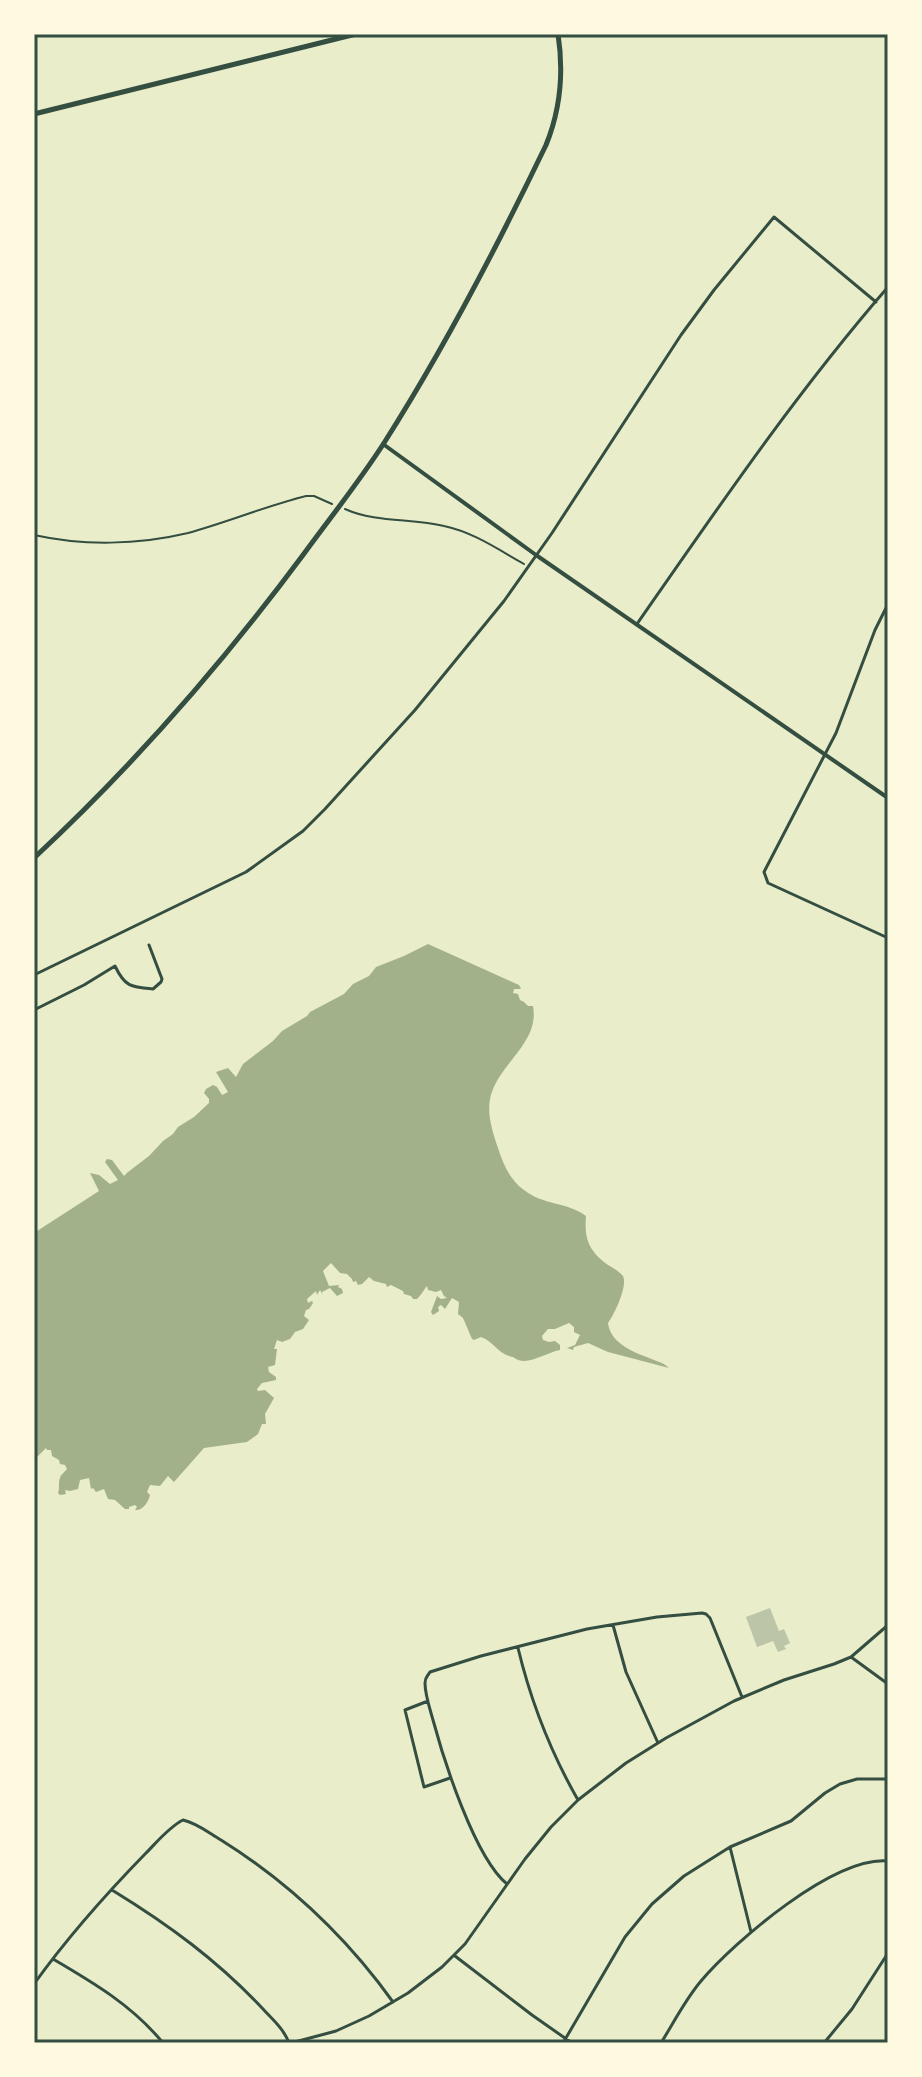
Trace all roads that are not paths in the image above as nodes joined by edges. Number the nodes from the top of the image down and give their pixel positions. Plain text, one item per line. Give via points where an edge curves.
1 (356, 34) edge
2 (558, 34) edge
3 (34, 114) edge
4 (888, 287) edge
5 (876, 302) junction
6 (383, 444) junction
7 (536, 555) junction
8 (888, 604) edge
9 (637, 624) junction
10 (825, 754) junction
11 (888, 798) edge
12 (34, 858) edge
13 (888, 938) edge
14 (149, 945) dead end
15 (34, 975) edge
16 (34, 1010) edge
17 (613, 1625) junction
18 (888, 1625) edge
19 (517, 1646) junction
20 (851, 1657) junction
21 (888, 1684) edge
22 (742, 1697) junction
23 (428, 1701) junction
24 (658, 1743) junction
25 (450, 1778) junction
26 (888, 1779) edge
27 (578, 1800) junction
28 (730, 1847) junction
29 (888, 1861) edge
30 (507, 1884) junction
31 (112, 1889) junction
32 (751, 1932) junction
33 (888, 1953) edge
34 (455, 1956) junction
35 (53, 1959) junction
36 (34, 1984) edge
37 (393, 2002) junction
38 (564, 2041) edge
39 (163, 2043) edge
40 (290, 2043) edge
41 (572, 2043) edge
42 (661, 2043) edge
43 (824, 2043) edge

1 - 3 main road
2 - 6 main road via 561,91 546,145 463,310
4 - 5 street
5 - 7 street via 774,217 681,335
5 - 9 street via 789,409
6 - 7 street
6 - 12 main road via 258,616 206,678 138,755
7 - 9 street
7 - 15 street via 415,710 303,831 246,872
8 - 10 street
9 - 10 street
10 - 11 street
10 - 13 street via 764,872 768,883
14 - 16 street via 162,979 153,989 126,983 115,966
17 - 19 street
17 - 22 street via 706,1614
17 - 24 street via 626,1672
18 - 20 street
19 - 23 street via 430,1672 425,1684
19 - 27 street via 546,1736
20 - 21 street
20 - 22 street
22 - 24 street
23 - 25 street
23 - 25 street via 405,1710 424,1787
24 - 27 street
25 - 30 street via 489,1862
26 - 28 street via 840,1784 791,1821
27 - 30 street via 543,1835
28 - 32 street
28 - 38 street via 684,1876 647,1909 617,1949
29 - 32 street via 870,1861 843,1872
30 - 34 street
31 - 35 street
31 - 37 street via 176,1823 197,1825 290,1891 349,1948
31 - 40 street via 228,1972
32 - 42 street via 697,1987
33 - 43 street
34 - 37 street
34 - 38 street
35 - 36 street
35 - 39 street via 118,2000
37 - 40 street via 336,2031
38 - 41 street

